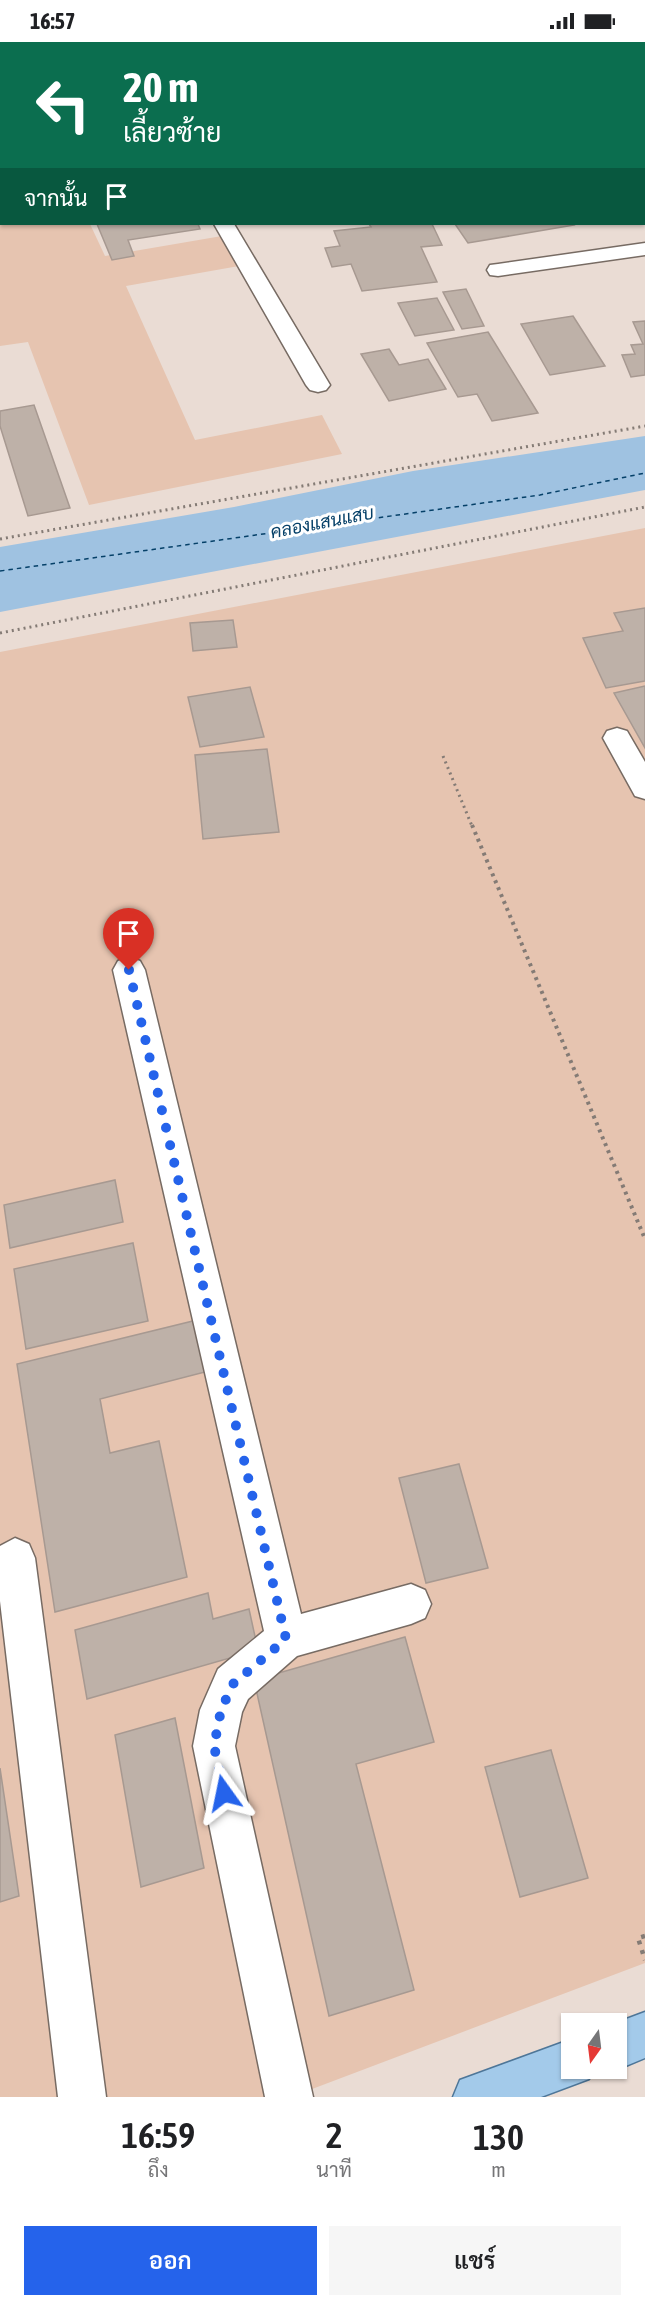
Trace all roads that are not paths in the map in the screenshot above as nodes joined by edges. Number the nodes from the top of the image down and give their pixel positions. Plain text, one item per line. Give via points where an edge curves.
1 (225, 225) edge
2 (645, 249) edge
3 (498, 270) dead end
4 (318, 385) dead end
5 (617, 738) dead end
6 (645, 788) edge
7 (129, 970) dead end
8 (15, 1558) dead end
9 (411, 1604) dead end
10 (286, 1639) junction
11 (645, 2035) edge
12 (627, 2042) edge
13 (561, 2066) edge
14 (82, 2097) edge
15 (289, 2097) edge
16 (477, 2097) edge

1 - 4 street
2 - 3 street
5 - 6 street
7 - 10 street
8 - 14 street
9 - 10 street
10 - 15 street via 233,1684 221,1710 214,1746
11 - 12 main road
13 - 16 main road

